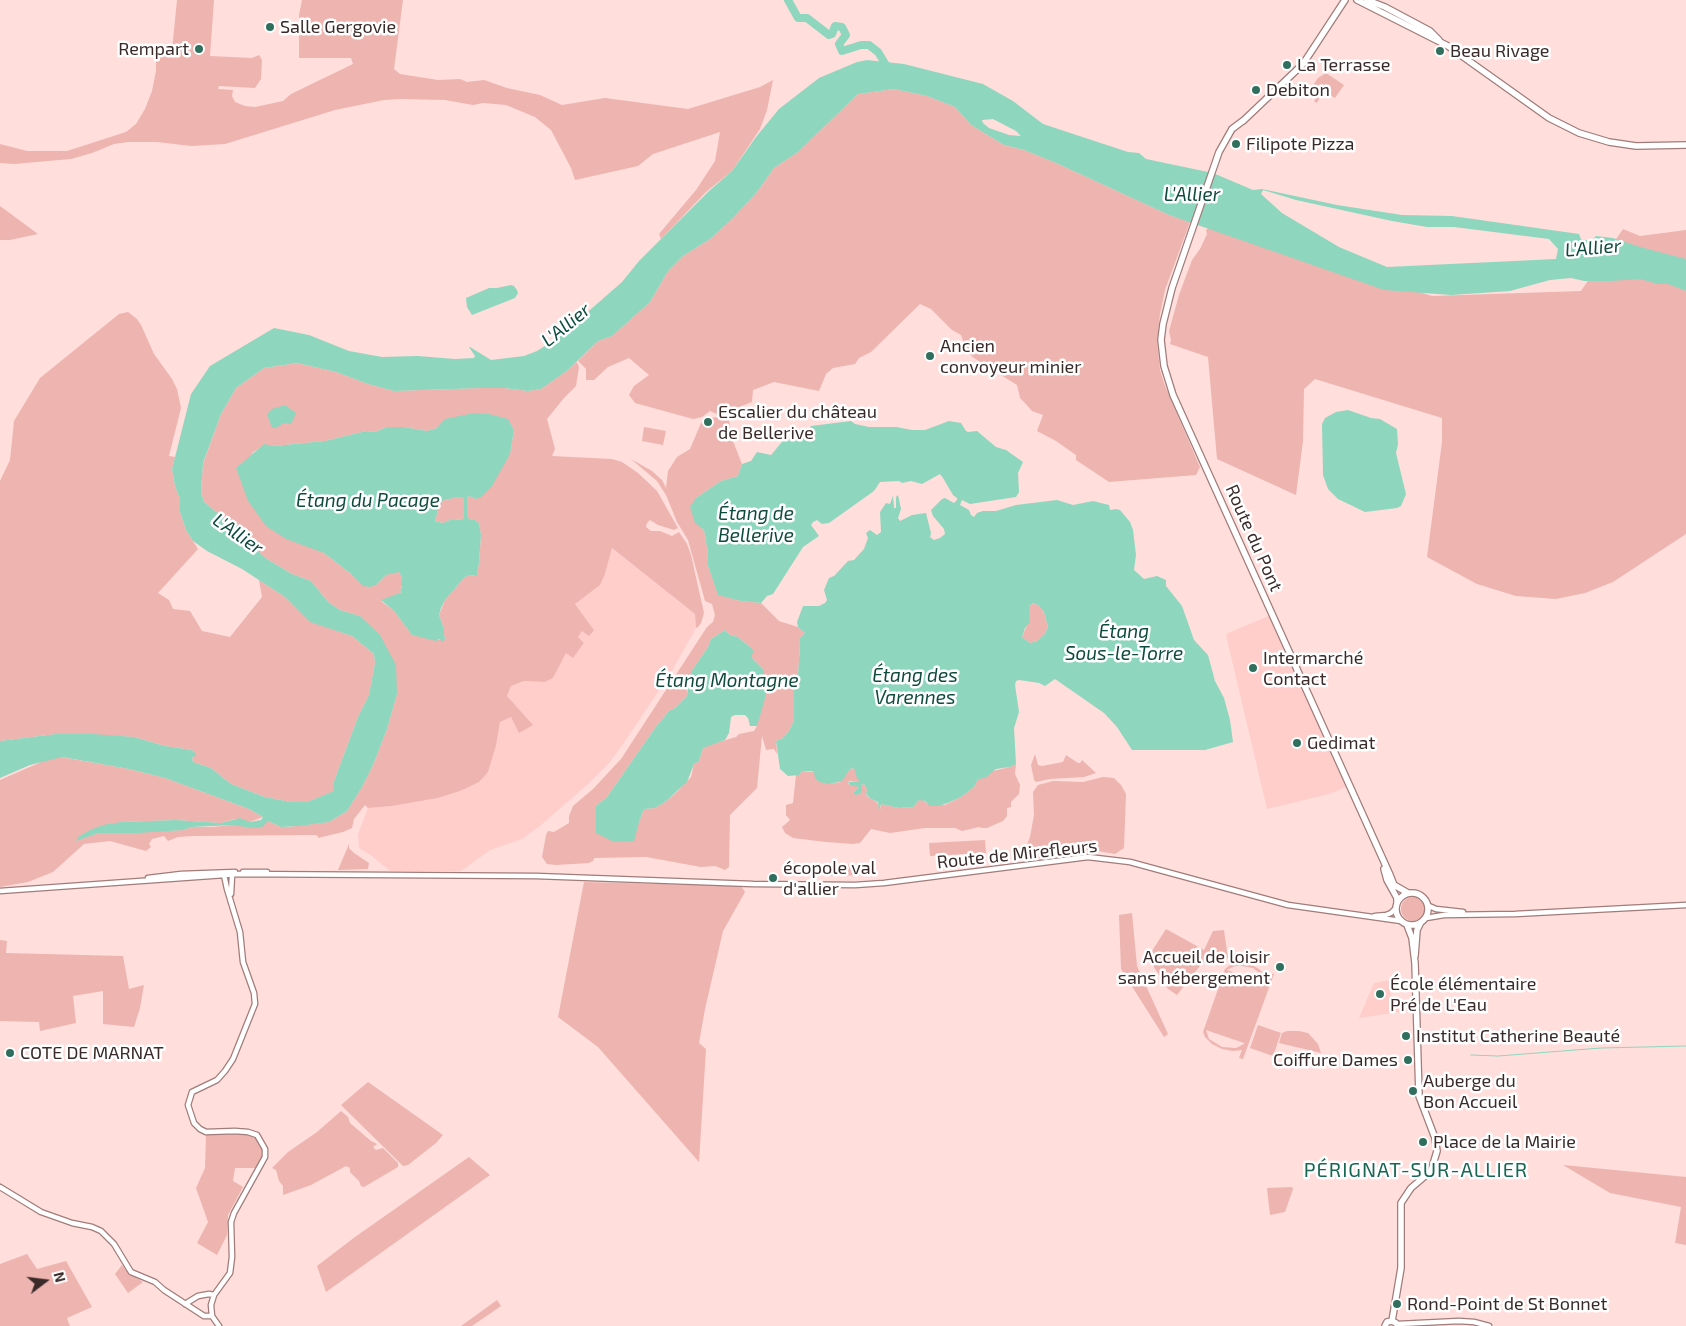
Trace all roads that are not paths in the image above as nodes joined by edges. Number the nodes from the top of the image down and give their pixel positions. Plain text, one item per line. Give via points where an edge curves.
1 (1345, 0) edge
2 (1357, 0) edge
3 (1367, 0) edge
4 (1440, 41) junction
5 (1686, 144) edge
6 (1379, 850) junction
7 (227, 874) junction
8 (326, 875) junction
9 (0, 891) edge
10 (1408, 893) junction
11 (231, 898) junction
12 (1397, 905) junction
13 (1686, 905) edge
14 (1428, 906) junction
15 (1484, 915) junction
16 (1368, 916) junction
17 (1426, 918) junction
18 (1401, 921) junction
19 (1420, 924) junction
20 (1407, 925) junction
21 (1414, 963) junction
22 (0, 1187) edge
23 (214, 1295) junction
24 (186, 1304) junction
25 (212, 1316) junction
26 (1392, 1321) junction
27 (1417, 1324) junction
28 (1398, 1325) edge
29 (219, 1326) edge
30 (1385, 1326) edge
31 (1410, 1326) edge
32 (1489, 1326) edge

1 - 6 main road, Route du Pont via 1303,64 1232,129 1219,152 1166,308 1162,352 1168,382
2 - 4 main road
3 - 4 main road via 1430,31
4 - 5 main road via 1549,118 1578,133 1636,146
6 - 10 main road, Route du Pont via 1394,884
6 - 12 main road, Route du Pont
7 - 8 street
7 - 8 street via 255,871
7 - 9 street
7 - 11 street
7 - 11 street via 226,889
8 - 16 street, Route de Mirefleurs via 536,876 855,885 1096,857 1130,862 1288,905
10 - 12 main road
10 - 14 main road via 1419,894
11 - 23 street via 255,1004 233,1059 217,1080 192,1092 188,1106 194,1123 206,1132 235,1131 257,1135 265,1157 234,1213 230,1273
12 - 16 street, Route de Mirefleurs via 1386,915
12 - 18 main road
13 - 15 street
14 - 15 street
14 - 17 main road
15 - 17 street
16 - 18 street, Route de Mirefleurs
17 - 19 main road
18 - 20 main road
19 - 20 main road
19 - 21 main road
20 - 21 main road via 1412,938
21 - 26 main road via 1419,1096 1437,1151 1431,1171 1401,1203 1400,1268
22 - 24 street via 41,1212 101,1231 114,1244 131,1272 155,1282
23 - 24 street via 198,1296
23 - 25 street
24 - 25 street via 204,1316
25 - 29 street
26 - 28 main road
26 - 30 main road
27 - 28 street
27 - 31 street
27 - 32 street via 1459,1321

